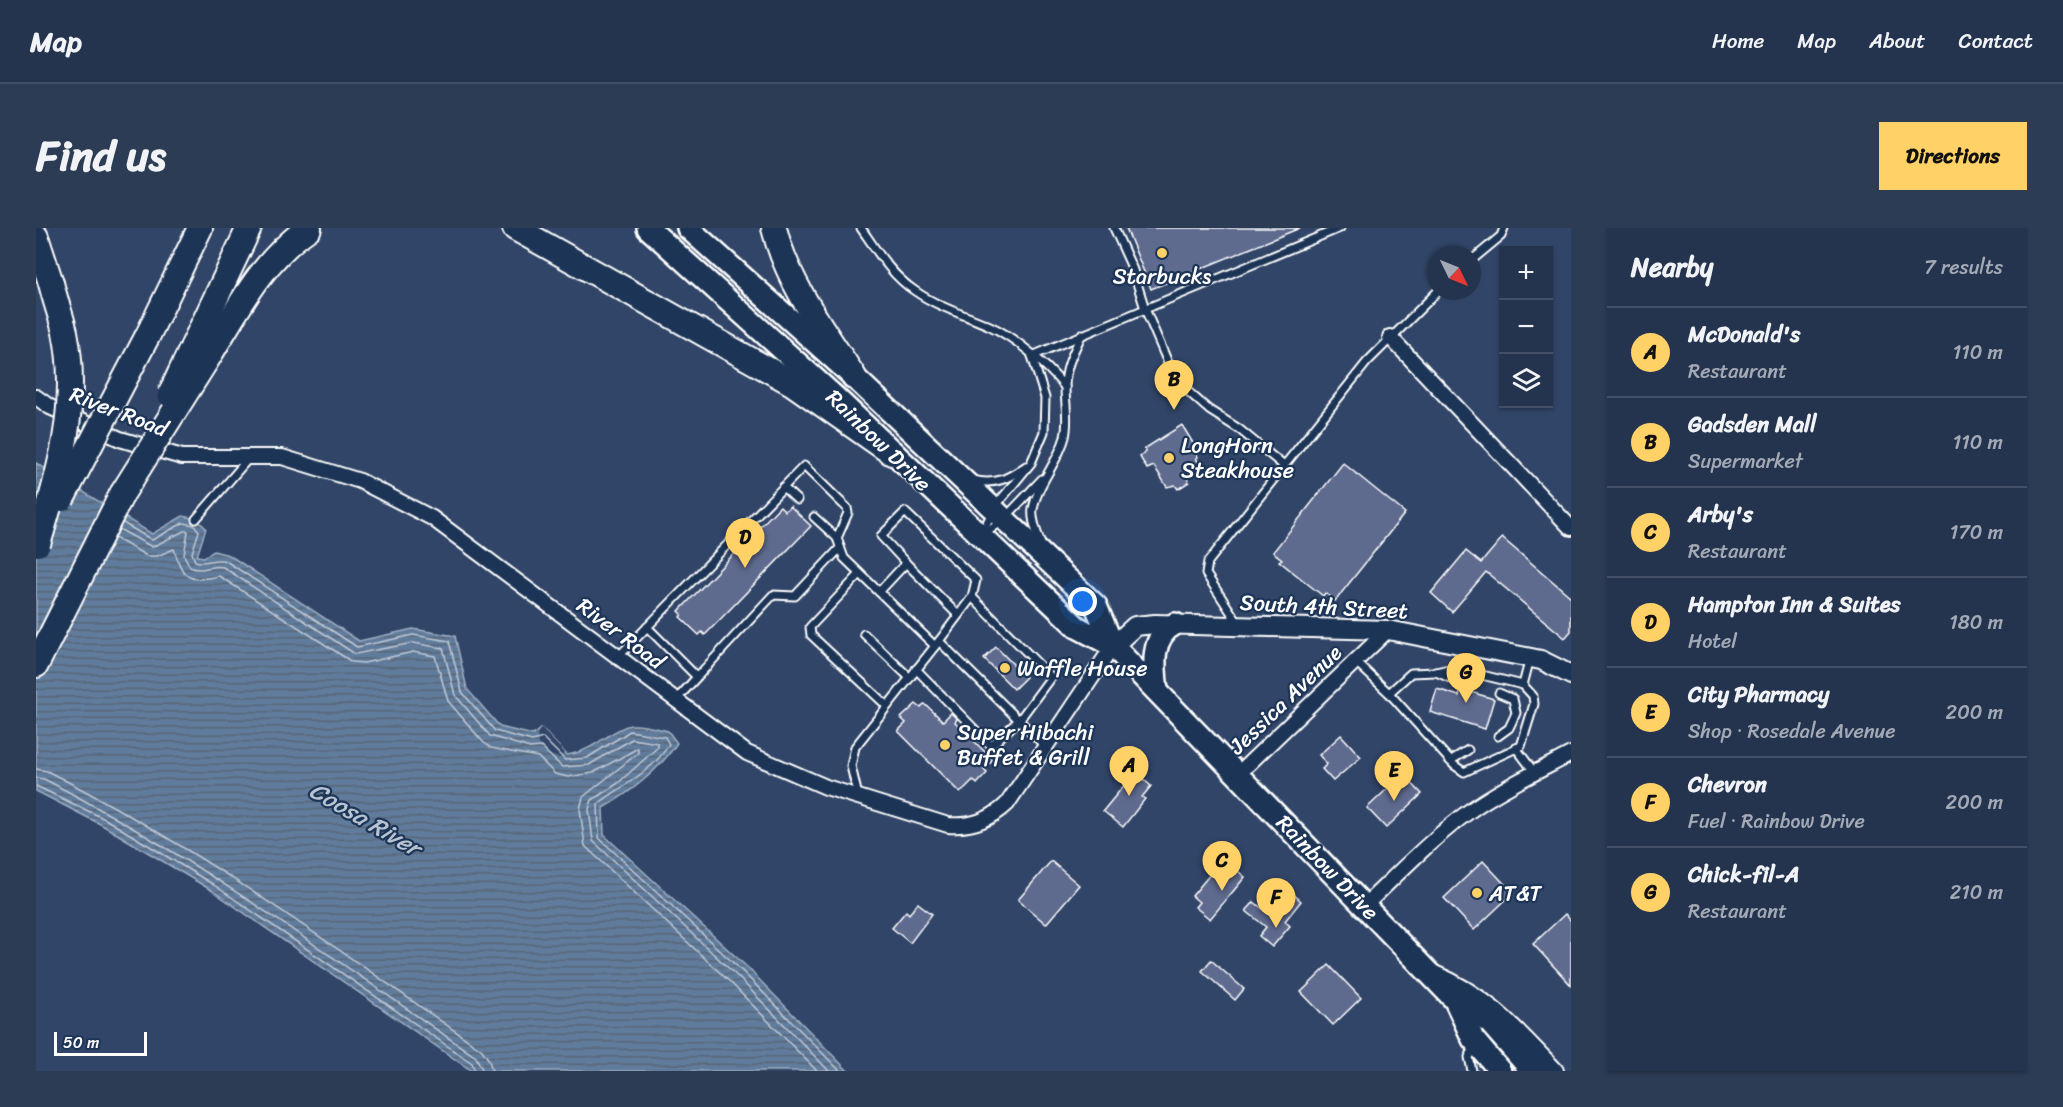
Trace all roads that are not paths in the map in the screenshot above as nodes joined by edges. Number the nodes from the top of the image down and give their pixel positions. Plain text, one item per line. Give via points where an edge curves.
1 (200, 228) edge
2 (249, 228) edge
3 (309, 228) edge
4 (515, 228) edge
5 (648, 228) edge
6 (688, 228) edge
7 (774, 228) edge
8 (861, 228) edge
9 (1114, 228) edge
10 (1340, 228) edge
11 (1504, 228) edge
12 (36, 237) edge
13 (1481, 253) edge
14 (1429, 300) edge
15 (1145, 309) junction
16 (1082, 334) junction
17 (1390, 337) junction
18 (201, 352) junction
19 (1032, 356) junction
20 (854, 377) junction
21 (1065, 387) junction
22 (36, 397) edge
23 (892, 453) junction
24 (249, 458) junction
25 (1031, 463) junction
26 (1284, 466) junction
27 (954, 470) junction
28 (1045, 476) junction
29 (783, 487) junction
30 (797, 500) dead end
31 (1000, 513) junction
32 (814, 517) dead end
33 (196, 519) dead end
34 (1571, 528) edge
35 (981, 537) junction
36 (837, 538) junction
37 (37, 547) edge
38 (840, 548) junction
39 (1047, 558) junction
40 (906, 563) junction
41 (860, 574) junction
42 (879, 592) junction
43 (972, 597) junction
44 (958, 615) junction
45 (1175, 624) junction
46 (1240, 626) junction
47 (647, 627) junction
48 (1388, 630) junction
49 (864, 634) dead end
50 (937, 644) junction
51 (1113, 646) junction
52 (618, 657) junction
53 (1530, 658) junction
54 (1355, 661) junction
55 (36, 665) edge
56 (916, 669) junction
57 (1436, 672) junction
58 (1571, 675) edge
59 (697, 677) junction
60 (910, 678) junction
61 (1457, 681) dead end
62 (1523, 685) junction
63 (1157, 691) junction
64 (1389, 693) junction
65 (1499, 693) dead end
66 (676, 700) junction
67 (887, 706) junction
68 (1020, 719) junction
69 (1498, 736) dead end
70 (1046, 747) junction
71 (1516, 748) junction
72 (1468, 750) dead end
73 (1571, 753) edge
74 (1450, 761) junction
75 (1535, 773) junction
76 (1238, 774) junction
77 (858, 797) junction
78 (1365, 905) junction
79 (1432, 974) junction
80 (1453, 998) junction
81 (1477, 1044) junction
82 (1472, 1071) edge
83 (1500, 1071) edge
84 (1532, 1071) edge
85 (1554, 1071) edge

1 - 37 highway, bridge
2 - 18 highway
3 - 18 highway via 259,274
4 - 23 highway via 792,383
5 - 23 main road, Rainbow Drive
6 - 20 main road, Rainbow Drive
7 - 20 highway via 807,306
8 - 19 lane via 888,267 914,290 939,306 993,327
9 - 15 lane
10 - 15 lane
11 - 13 lane via 1501,236
12 - 37 highway, bridge via 65,333 70,375 69,414 59,474
14 - 17 lane
15 - 16 lane
15 - 26 lane via 1183,387
16 - 19 lane
16 - 21 lane via 1068,362
17 - 26 lane
17 - 34 street
18 - 55 highway, bridge via 122,494
19 - 21 lane via 1047,365
19 - 25 lane via 1046,410 1044,432
20 - 27 main road, Rainbow Drive
21 - 28 lane via 1065,438
22 - 24 street, River Road via 120,439 182,457
23 - 35 main road, Rainbow Drive
24 - 33 lane
24 - 52 street, River Road via 282,457 322,468 360,481 432,518
25 - 27 lane via 996,482 985,483
25 - 31 lane
26 - 46 lane via 1208,562 1206,574
27 - 31 main road, Rainbow Drive
28 - 31 lane
28 - 39 lane via 1033,511
29 - 30 lane
29 - 36 lane via 804,466 847,508
29 - 47 lane
31 - 35 lane
31 - 35 lane
31 - 39 main road, Rainbow Drive
32 - 36 lane
35 - 51 main road, Rainbow Drive via 1077,627
36 - 38 lane
38 - 41 lane
38 - 59 lane via 795,596 773,595
39 - 51 main road, Rainbow Drive via 1095,606
40 - 42 lane
40 - 43 lane via 881,536 905,512 976,580
40 - 44 lane
41 - 42 lane
41 - 67 lane via 810,627 811,635
42 - 50 lane
43 - 44 lane
43 - 68 lane via 1051,677
44 - 50 lane
45 - 46 street, South 4th Street
45 - 51 street, South 4th Street via 1135,626
45 - 63 main road via 1166,629 1157,644
46 - 48 street, South 4th Street
47 - 52 lane
47 - 59 lane
48 - 53 street, South 4th Street
48 - 54 street, Jessica Avenue
49 - 60 lane
50 - 56 lane
50 - 68 lane
51 - 63 main road, Rainbow Drive
51 - 70 street, River Road
52 - 66 street, River Road
53 - 58 street, South 4th Street
53 - 62 lane
54 - 64 lane
54 - 76 street, Jessica Avenue
56 - 60 lane
56 - 68 lane via 991,746
57 - 61 lane
57 - 62 lane via 1453,668
57 - 64 lane via 1411,673
59 - 66 lane
60 - 67 lane
62 - 71 lane via 1533,696 1534,704 1521,746
63 - 76 main road, Rainbow Drive
64 - 74 lane
65 - 69 lane via 1513,699 1516,713 1509,728
66 - 77 street, River Road via 747,753
67 - 77 lane via 855,747 851,766
68 - 70 lane
70 - 77 street, River Road via 1007,804 975,824 948,825
71 - 74 lane via 1464,772
71 - 75 lane
72 - 74 lane
73 - 75 street
75 - 78 street via 1495,794 1446,830
76 - 78 main road, Rainbow Drive
78 - 79 main road, Rainbow Drive
79 - 80 main road
79 - 85 street, Rainbow Drive via 1463,987 1507,1021
80 - 81 main road
80 - 84 main road via 1490,1023
81 - 82 lane via 1469,1057
81 - 83 main road

